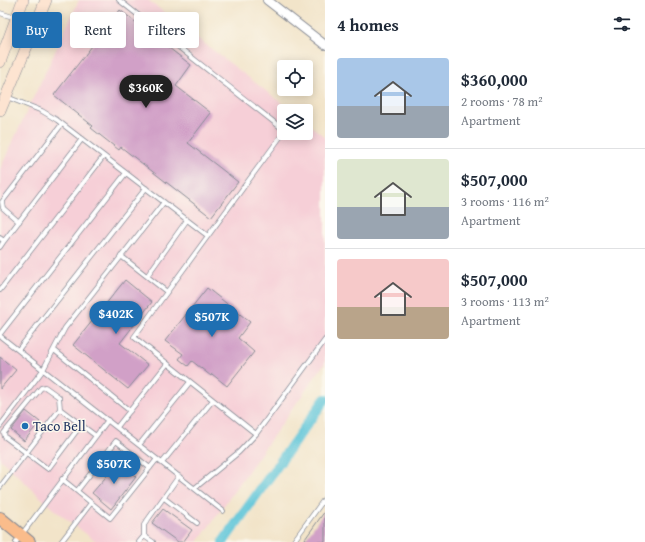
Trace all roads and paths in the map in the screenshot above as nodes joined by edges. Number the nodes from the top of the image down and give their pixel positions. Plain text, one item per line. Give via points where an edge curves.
1 (23, 0) edge
2 (46, 0) edge
3 (119, 0) edge
4 (267, 0) edge
5 (18, 12) edge
6 (41, 12) edge
7 (0, 13) edge
8 (12, 17) edge
9 (12, 29) edge
10 (325, 45) edge
11 (25, 48) edge
12 (0, 62) edge
13 (3, 95) edge
14 (0, 111) edge
15 (62, 124) junction
16 (277, 125) edge
17 (82, 139) junction
18 (277, 140) edge
19 (104, 156) junction
20 (126, 173) junction
21 (146, 188) junction
22 (164, 202) junction
23 (187, 220) junction
24 (19, 222) junction
25 (208, 236) junction
26 (0, 238) edge
27 (4, 241) junction
28 (0, 247) edge
29 (122, 256) junction
30 (147, 276) junction
31 (0, 290) edge
32 (167, 292) junction
33 (0, 335) edge
34 (325, 340) edge
35 (18, 350) junction
36 (54, 350) junction
37 (168, 364) junction
38 (43, 370) junction
39 (190, 382) junction
40 (213, 400) junction
41 (60, 409) junction
42 (130, 411) junction
43 (108, 420) junction
44 (81, 425) junction
45 (0, 426) edge
46 (117, 427) junction
47 (256, 434) junction
48 (96, 436) junction
49 (139, 445) junction
50 (26, 453) junction
51 (157, 459) junction
52 (162, 463) junction
53 (150, 468) junction
54 (179, 476) junction
55 (62, 479) junction
56 (0, 487) edge
57 (195, 488) junction
58 (77, 491) junction
59 (164, 498) junction
60 (325, 498) edge
61 (91, 503) junction
62 (223, 511) dead end
63 (0, 518) edge
64 (196, 524) dead end
65 (144, 536) junction
66 (22, 540) edge
67 (61, 542) edge
68 (139, 542) edge
69 (153, 542) edge
70 (293, 542) edge

1 - 5 street
2 - 6 street
3 - 16 lane
4 - 10 street
7 - 8 lane
9 - 12 street
11 - 13 street
13 - 14 street
13 - 15 lane via 42,111
15 - 17 lane
15 - 24 lane via 2,202 3,208
17 - 19 lane
17 - 24 lane
18 - 25 lane
19 - 20 lane
19 - 31 lane
20 - 21 lane
20 - 33 lane
21 - 22 lane
21 - 35 lane
22 - 23 lane
22 - 29 lane
23 - 25 lane
23 - 30 lane
24 - 27 lane
25 - 32 lane
26 - 27 lane
27 - 28 lane
29 - 30 lane
29 - 36 lane via 65,328
30 - 32 lane
32 - 37 lane via 134,337
33 - 35 lane
34 - 47 lane
35 - 38 lane
36 - 38 lane
36 - 42 lane
37 - 39 lane
37 - 42 lane
38 - 43 lane
38 - 45 lane
39 - 40 lane
39 - 49 lane
40 - 47 lane
40 - 52 lane
41 - 44 lane
41 - 50 lane
41 - 50 lane via 59,397 45,387 41,388 4,432 5,437
42 - 46 lane
43 - 46 lane
43 - 48 lane
44 - 48 lane
44 - 50 lane via 48,469
46 - 49 lane
47 - 57 lane via 239,452
48 - 55 lane
49 - 51 lane
50 - 56 lane
51 - 52 lane
51 - 53 lane
52 - 54 lane
53 - 58 lane via 116,441
53 - 61 lane via 110,518
54 - 57 lane
54 - 59 lane
55 - 58 lane
55 - 66 lane
57 - 62 lane
58 - 61 lane
59 - 64 lane
59 - 65 lane via 144,525
60 - 70 lane
61 - 67 lane
63 - 66 main road
65 - 68 lane
65 - 69 lane

